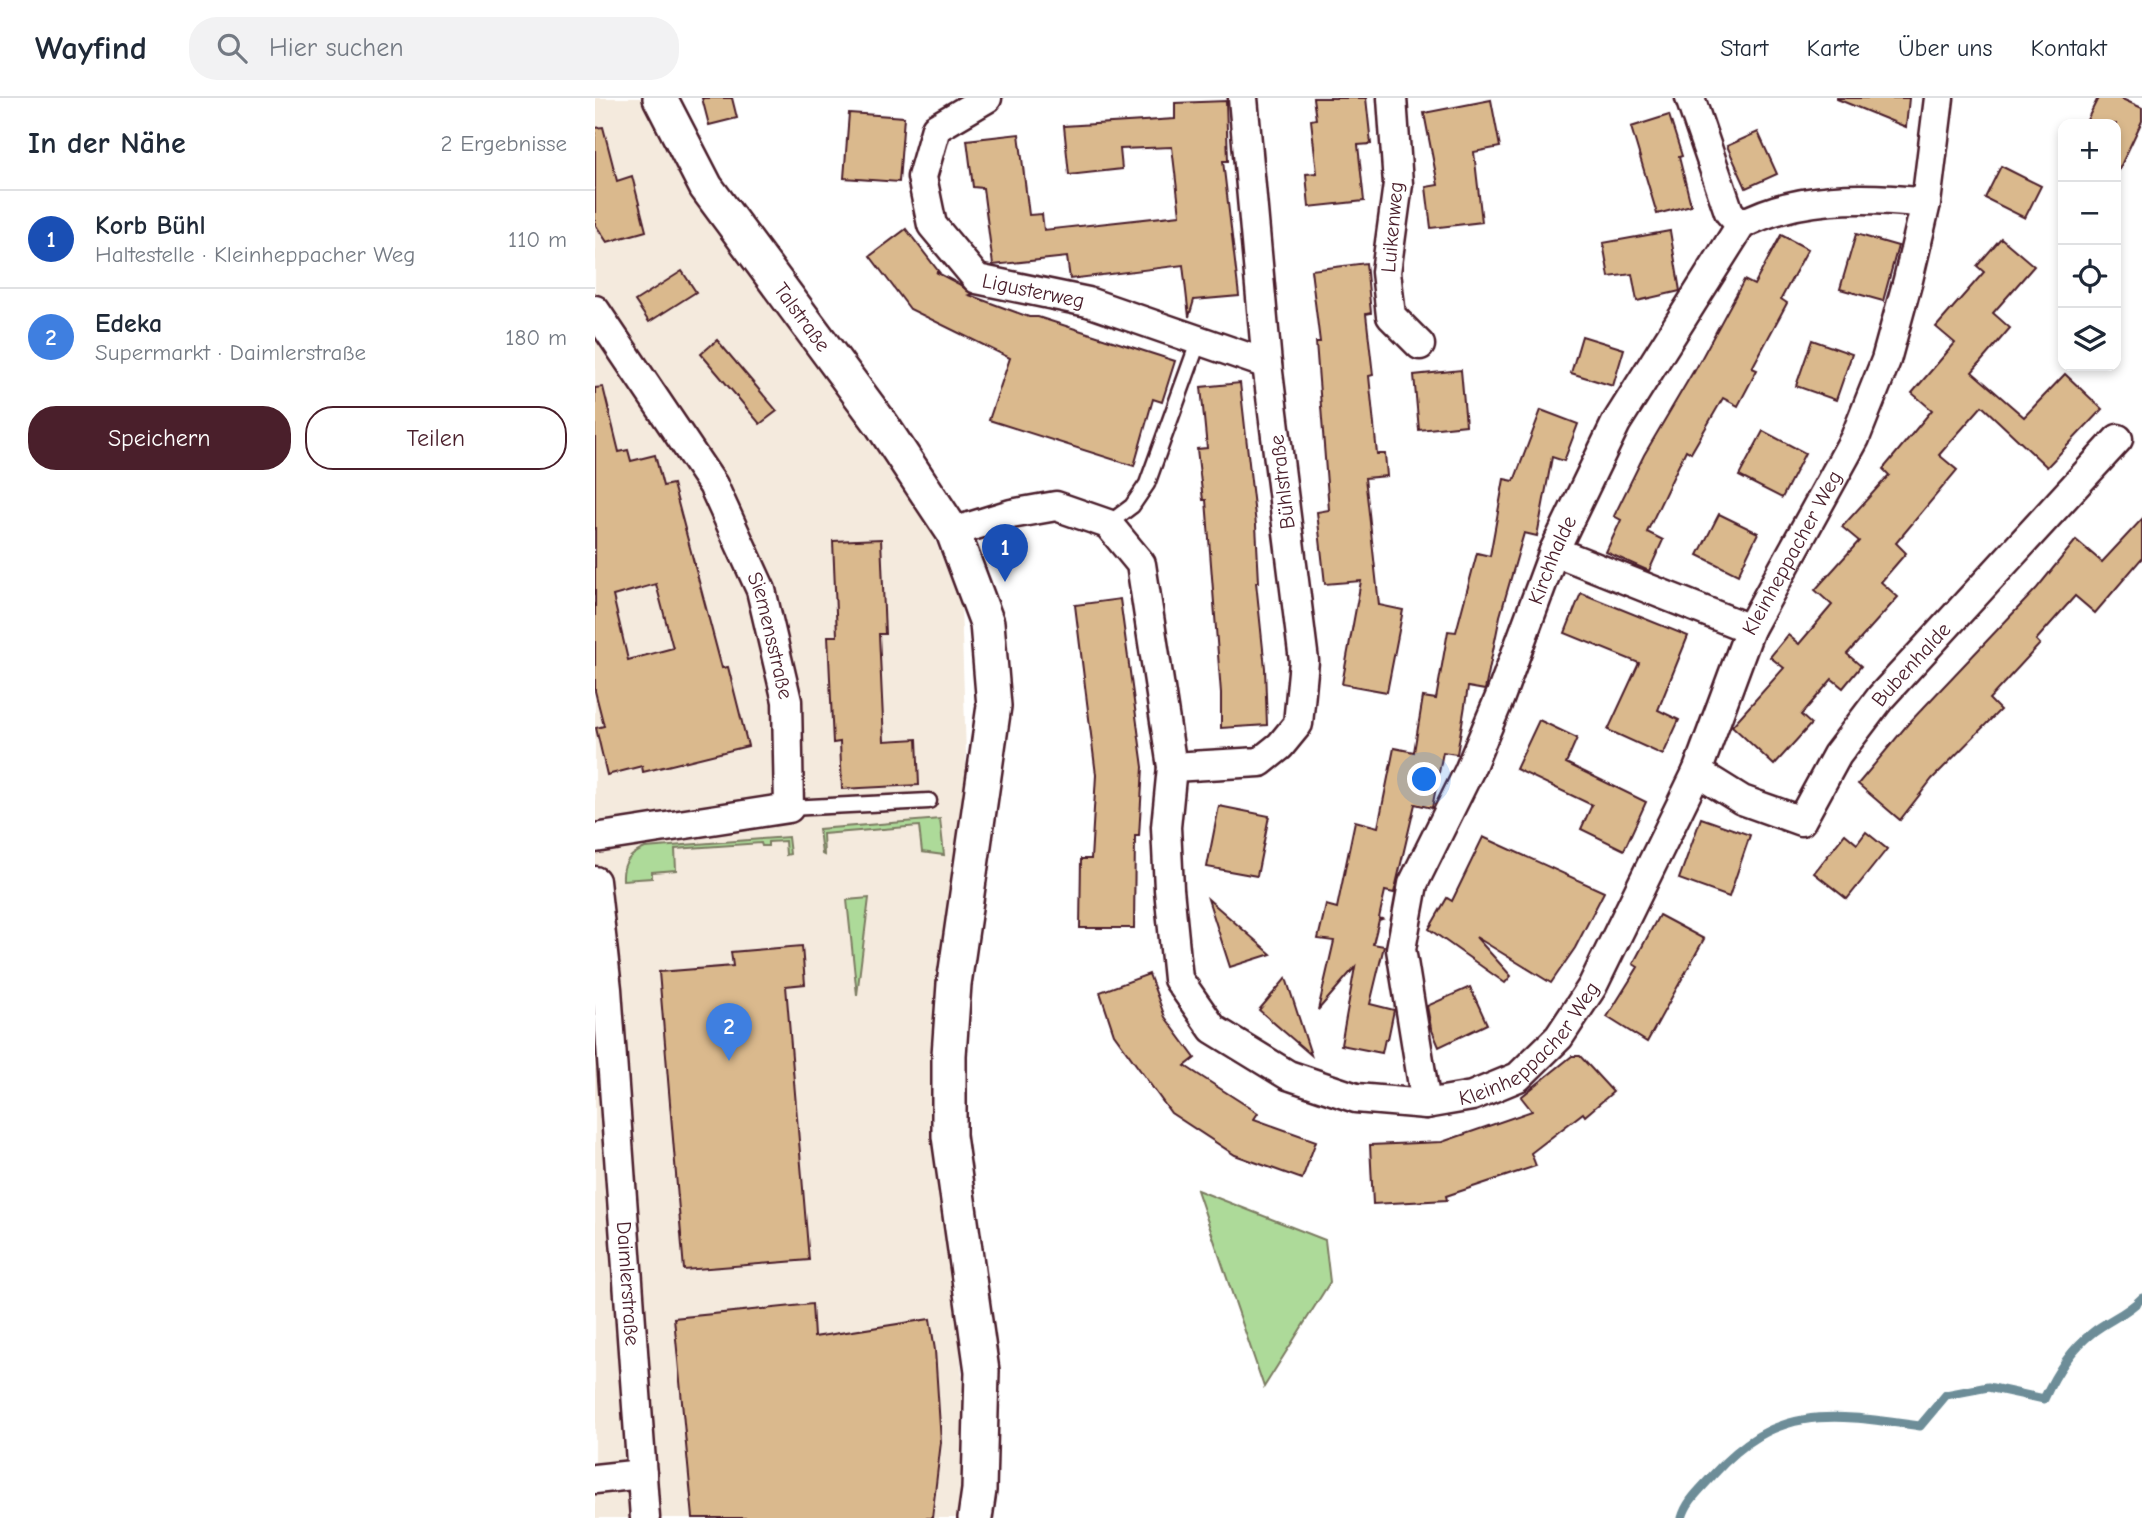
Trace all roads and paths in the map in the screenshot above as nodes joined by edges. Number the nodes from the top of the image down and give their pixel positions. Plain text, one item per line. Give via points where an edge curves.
1 (660, 98) edge
2 (987, 98) edge
3 (1244, 98) edge
4 (1392, 98) edge
5 (1690, 98) edge
6 (1939, 98) edge
7 (1926, 203) junction
8 (1741, 225) junction
9 (595, 310) edge
10 (1199, 340) junction
11 (1420, 345) dead end
12 (1268, 363) junction
13 (2118, 439) dead end
14 (1108, 524) junction
15 (953, 532) junction
16 (1554, 551) junction
17 (1750, 629) junction
18 (1172, 767) junction
19 (1697, 772) junction
20 (929, 801) dead end
21 (789, 808) junction
22 (595, 838) edge
23 (595, 881) edge
24 (1426, 1104) junction
25 (642, 1474) junction
26 (595, 1479) edge
27 (645, 1518) edge
28 (975, 1518) edge

1 - 15 street, Talstraße via 706,187 883,425
2 - 10 street, Ligusterweg via 936,128 922,177 932,225 977,279 1089,302
3 - 12 street, Bühlstraße
4 - 11 street, Luikenweg via 1398,184 1386,272 1391,316
5 - 8 street via 1729,212
6 - 7 street, Kleinheppacher Weg
7 - 8 street via 1849,198 1765,212
7 - 17 street, Kleinheppacher Weg via 1886,360 1855,438
8 - 16 street, Kirchhalde via 1616,423
9 - 21 street, Siemensstraße via 713,485 761,590 787,701
10 - 12 street, Ligusterweg
10 - 14 lane via 1147,484 1132,506
12 - 18 street, Bühlstraße via 1304,661 1298,724 1260,762
13 - 19 street, Bubenhalde via 1881,697 1837,755 1801,821 1742,800
14 - 15 street via 1056,506
14 - 18 street, Kleinheppacher Weg via 1141,564
15 - 28 street, Talstraße via 987,623 995,705 954,984 949,1055 949,1136 982,1371
16 - 17 street
16 - 24 street, Kirchhalde via 1469,771 1413,884 1401,949
17 - 19 street, Kleinheppacher Weg
18 - 24 street, Kleinheppacher Weg via 1167,840 1178,979 1213,1029 1288,1075 1356,1098
19 - 24 street, Kleinheppacher Weg via 1592,987 1559,1037 1518,1077 1472,1097
20 - 21 lane
21 - 22 street
23 - 25 street, Daimlerstraße via 615,987
25 - 26 street
25 - 27 street, Daimlerstraße

